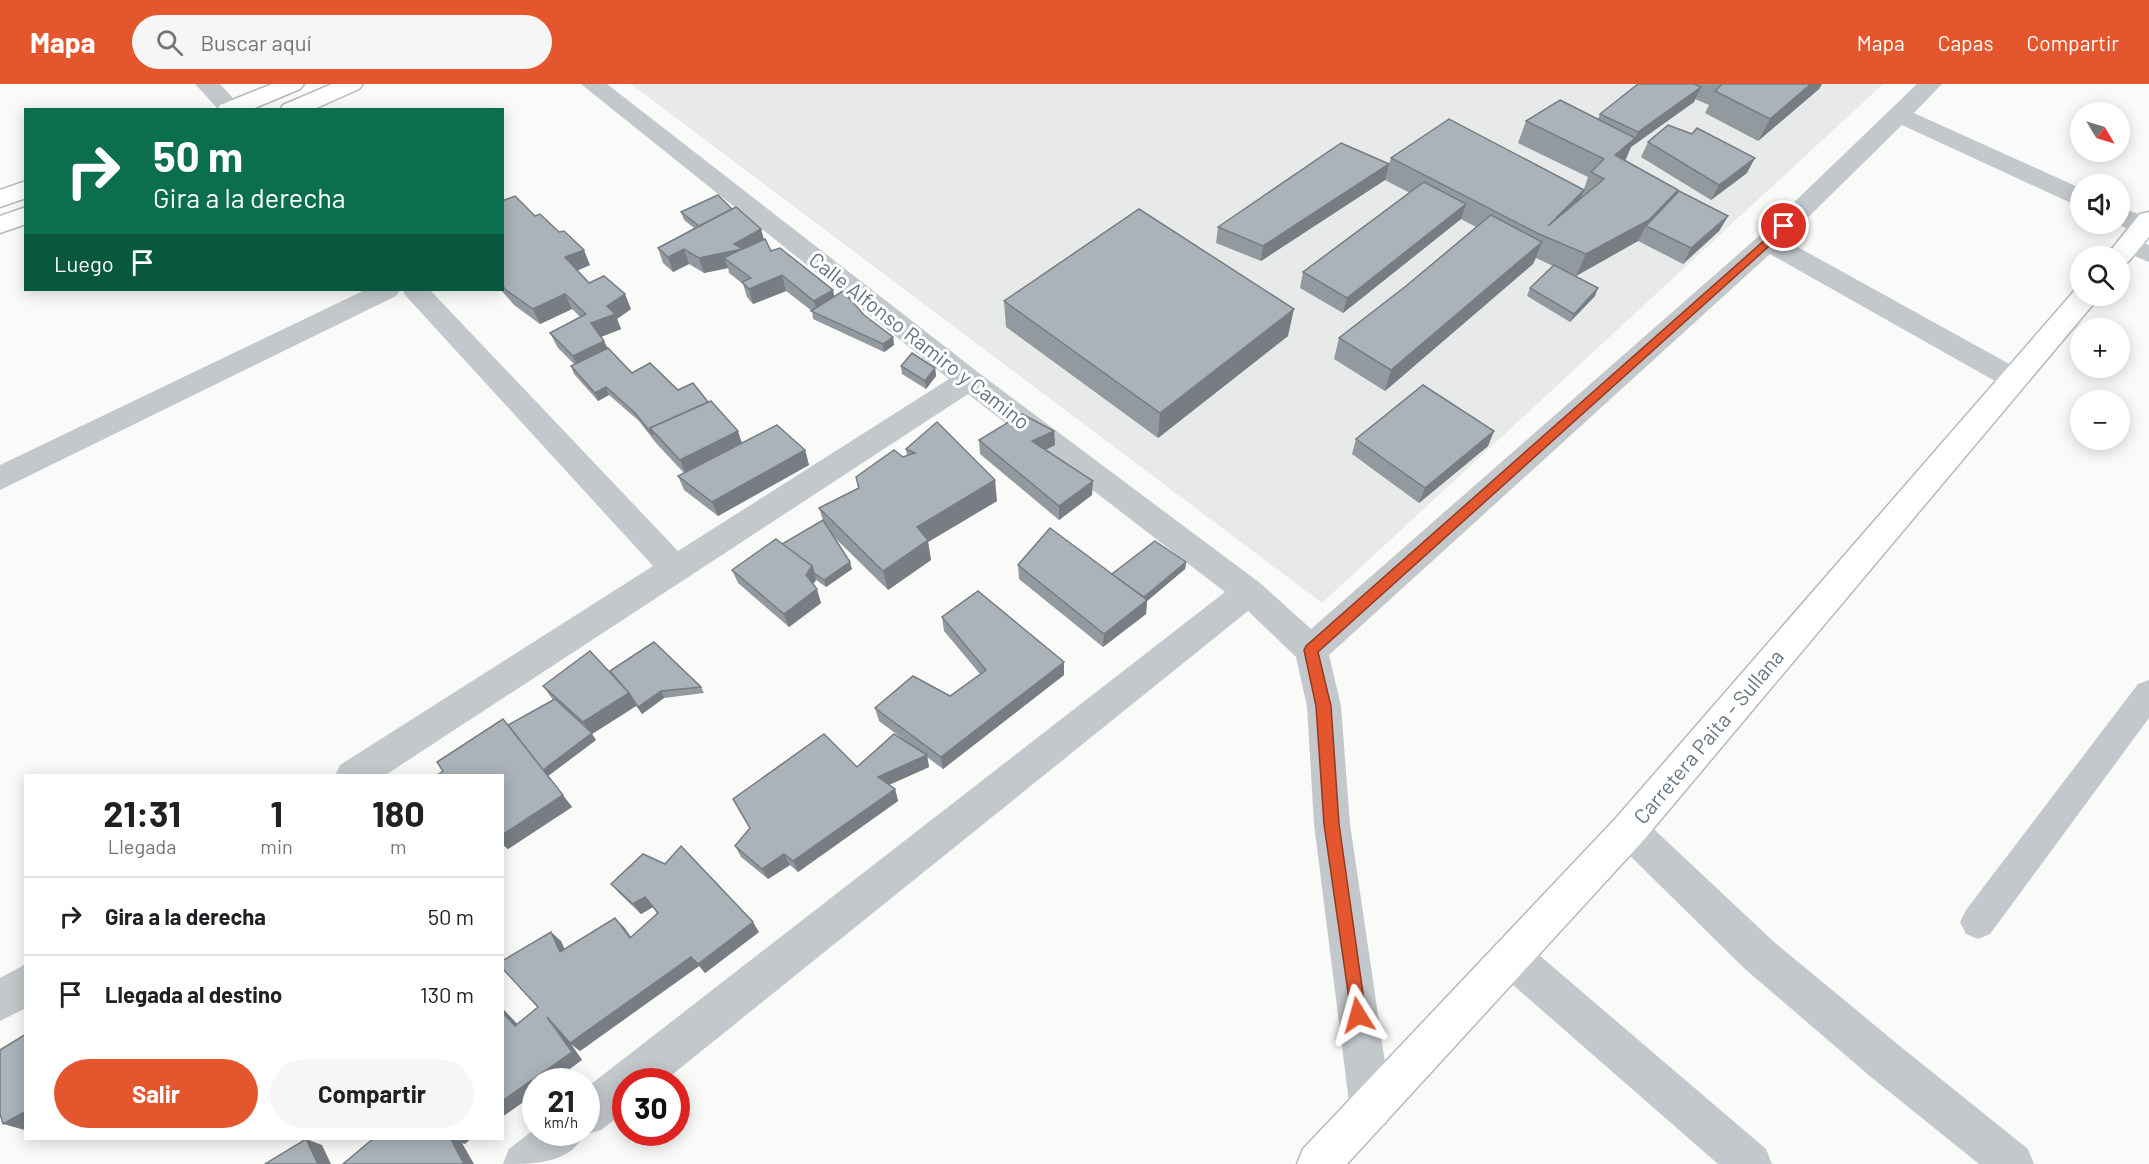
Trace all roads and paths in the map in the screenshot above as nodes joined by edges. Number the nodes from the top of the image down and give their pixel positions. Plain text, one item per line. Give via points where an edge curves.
1 (207, 84) edge
2 (292, 84) edge
3 (351, 84) edge
4 (593, 84) edge
5 (1930, 84) edge
6 (230, 108) edge
7 (233, 108) edge
8 (296, 108) edge
9 (1898, 114) junction
10 (24, 190) edge
11 (2070, 192) edge
12 (0, 199) edge
13 (24, 216) edge
14 (0, 225) edge
15 (1767, 242) junction
16 (385, 291) edge
17 (416, 291) edge
18 (2076, 306) edge
19 (2012, 378) junction
20 (969, 380) junction
21 (0, 478) edge
22 (676, 570) junction
23 (1249, 592) junction
24 (1311, 650) junction
25 (2149, 693) edge
26 (356, 774) edge
27 (1629, 830) junction
28 (1978, 922) dead end
29 (1511, 957) junction
30 (24, 985) edge
31 (0, 1001) edge
32 (646, 1068) edge
33 (612, 1095) edge
34 (600, 1104) edge
35 (1371, 1110) junction
36 (546, 1146) edge
37 (524, 1164) edge
38 (1318, 1164) edge
39 (1751, 1164) edge
40 (2013, 1164) edge

1 - 6 street
2 - 7 main road
3 - 8 main road
4 - 20 street, Calle Alfonso Ramiro y Camino
5 - 9 street
9 - 11 street
9 - 15 street
10 - 12 main road
13 - 14 main road
15 - 19 street
15 - 24 street
16 - 21 street
17 - 22 street
18 - 19 main road, Carretera Paita - Sullana
19 - 27 main road, Carretera Paita - Sullana
20 - 22 street
20 - 23 street, Calle Alfonso Ramiro y Camino
22 - 26 street
23 - 24 street, Calle Alfonso Ramiro y Camino
23 - 32 street
24 - 35 street via 1323,706 1332,824
25 - 28 lane
27 - 29 main road, Carretera Paita - Sullana
27 - 40 street via 1759,955
29 - 35 main road, Carretera Paita - Sullana
29 - 39 street
30 - 31 street
33 - 34 street
35 - 38 main road, Carretera Paita - Sullana
36 - 37 street

